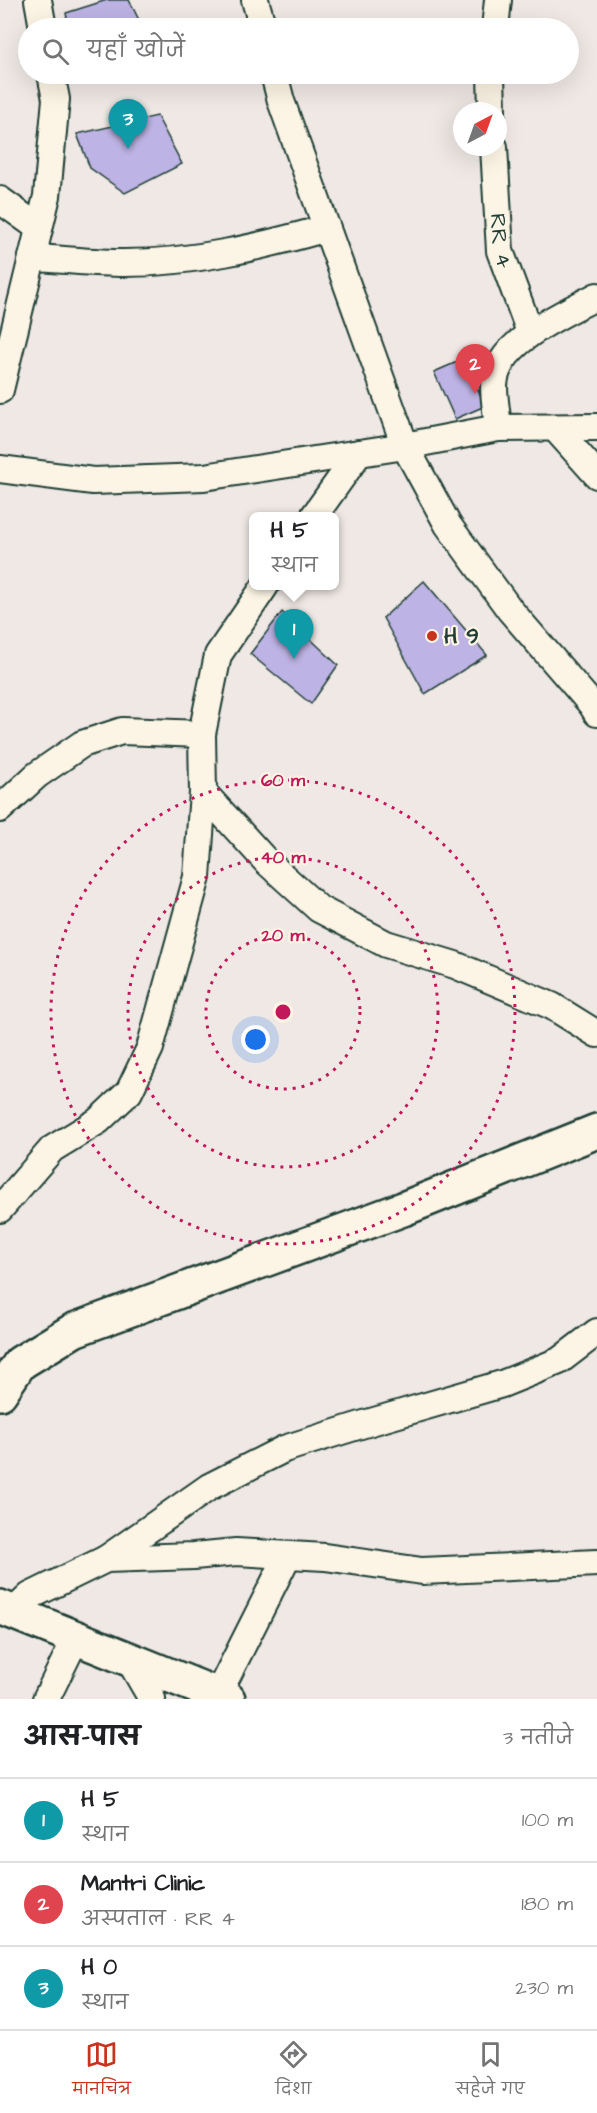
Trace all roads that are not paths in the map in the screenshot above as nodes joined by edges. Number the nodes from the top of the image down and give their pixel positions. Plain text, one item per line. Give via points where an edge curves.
1 (38, 0) edge
2 (255, 0) edge
3 (498, 0) edge
4 (41, 18) edge
5 (260, 18) edge
6 (496, 18) edge
7 (53, 84) edge
8 (277, 84) edge
9 (491, 84) edge
10 (492, 102) edge
11 (495, 156) edge
12 (0, 200) edge
13 (39, 228) junction
14 (327, 228) junction
15 (32, 258) junction
16 (597, 296) edge
17 (530, 332) junction
18 (0, 390) edge
19 (597, 426) edge
20 (498, 428) junction
21 (555, 428) junction
22 (405, 446) junction
23 (359, 453) junction
24 (0, 469) edge
25 (597, 474) edge
26 (317, 512) edge
27 (262, 590) edge
28 (597, 714) edge
29 (201, 734) junction
30 (203, 792) junction
31 (0, 809) edge
32 (597, 1034) edge
33 (597, 1131) edge
34 (0, 1209) edge
35 (597, 1332) edge
36 (0, 1393) edge
37 (288, 1555) junction
38 (106, 1559) junction
39 (597, 1563) edge
40 (6, 1610) edge
41 (76, 1638) junction
42 (130, 1660) junction
43 (223, 1697) edge
44 (46, 1699) edge
45 (152, 1699) edge

1 - 4 street
2 - 5 street
3 - 6 street
7 - 13 street via 56,99 47,196
8 - 14 street
9 - 10 street
11 - 17 street, RR 4 via 500,251
12 - 13 street
13 - 15 street
14 - 15 street via 261,247 197,258 125,263
14 - 22 street
15 - 18 street
16 - 17 street
17 - 20 street via 504,356 494,384
19 - 21 street
20 - 21 street
20 - 22 street
21 - 25 street
22 - 23 street
22 - 28 street via 448,525 510,610
23 - 24 street via 204,477 93,481
23 - 26 street
27 - 29 street via 218,655
29 - 30 street
29 - 31 street via 122,730 82,744 37,775
30 - 32 street via 266,861 319,909 386,944 454,965 552,1006
30 - 34 street via 197,877 150,1048 129,1092 98,1121 52,1149
33 - 36 street via 404,1209 74,1330 20,1363
35 - 38 street via 559,1361 502,1384 284,1449 209,1487
37 - 38 street via 236,1552
37 - 39 street via 422,1571
37 - 43 street
38 - 40 street
40 - 41 street
41 - 42 street
41 - 44 street
42 - 43 street
42 - 45 street

